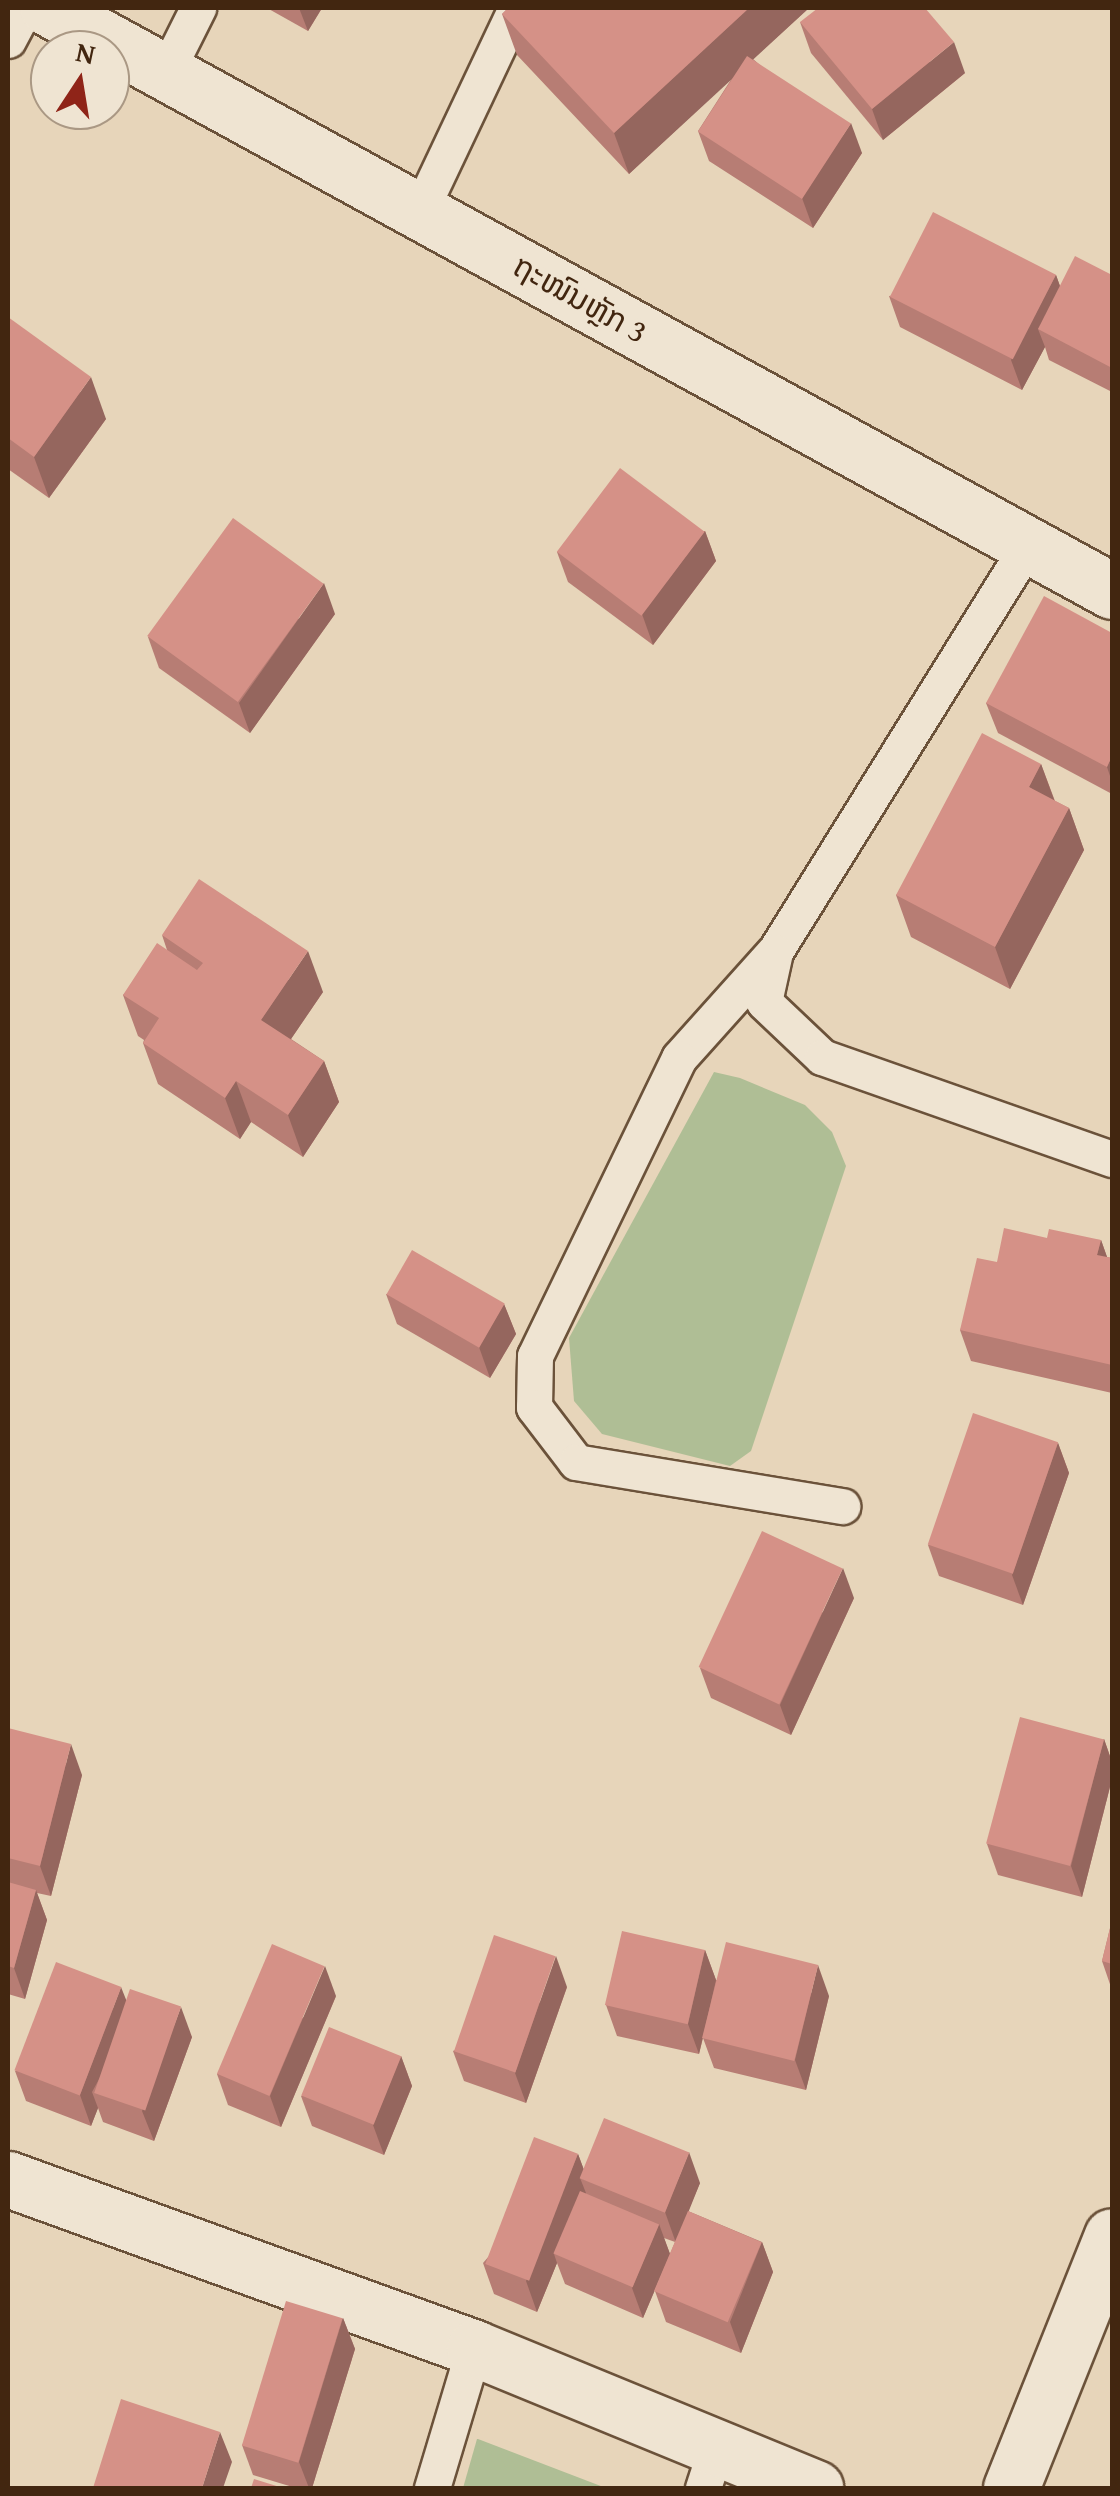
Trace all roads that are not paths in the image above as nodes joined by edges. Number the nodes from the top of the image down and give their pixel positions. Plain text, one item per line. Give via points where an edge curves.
1 (25, 8) edge
2 (48, 8) edge
3 (198, 8) edge
4 (516, 8) edge
5 (8, 40) edge
6 (166, 72) junction
7 (420, 211) junction
8 (1028, 545) junction
9 (1112, 591) edge
10 (775, 952) junction
11 (1112, 1158) edge
12 (842, 1506) dead end
13 (8, 2179) edge
14 (1112, 2236) edge
15 (474, 2348) junction
16 (710, 2468) edge
17 (432, 2488) edge
18 (815, 2488) edge
19 (1011, 2488) edge

1 - 5 lane
2 - 6 street, ຖະໜົນຫຼັກ 3
3 - 6 lane
4 - 7 lane
6 - 7 street, ຖະໜົນຫຼັກ 3
7 - 8 street, ຖະໜົນຫຼັກ 3
8 - 9 street, ຖະໜົນຫຼັກ 3
8 - 10 lane
10 - 11 lane via 764,1002 822,1056
10 - 12 lane via 679,1058 534,1356 534,1406 576,1462
13 - 15 street
14 - 19 street
15 - 16 street
15 - 17 lane
16 - 18 street

